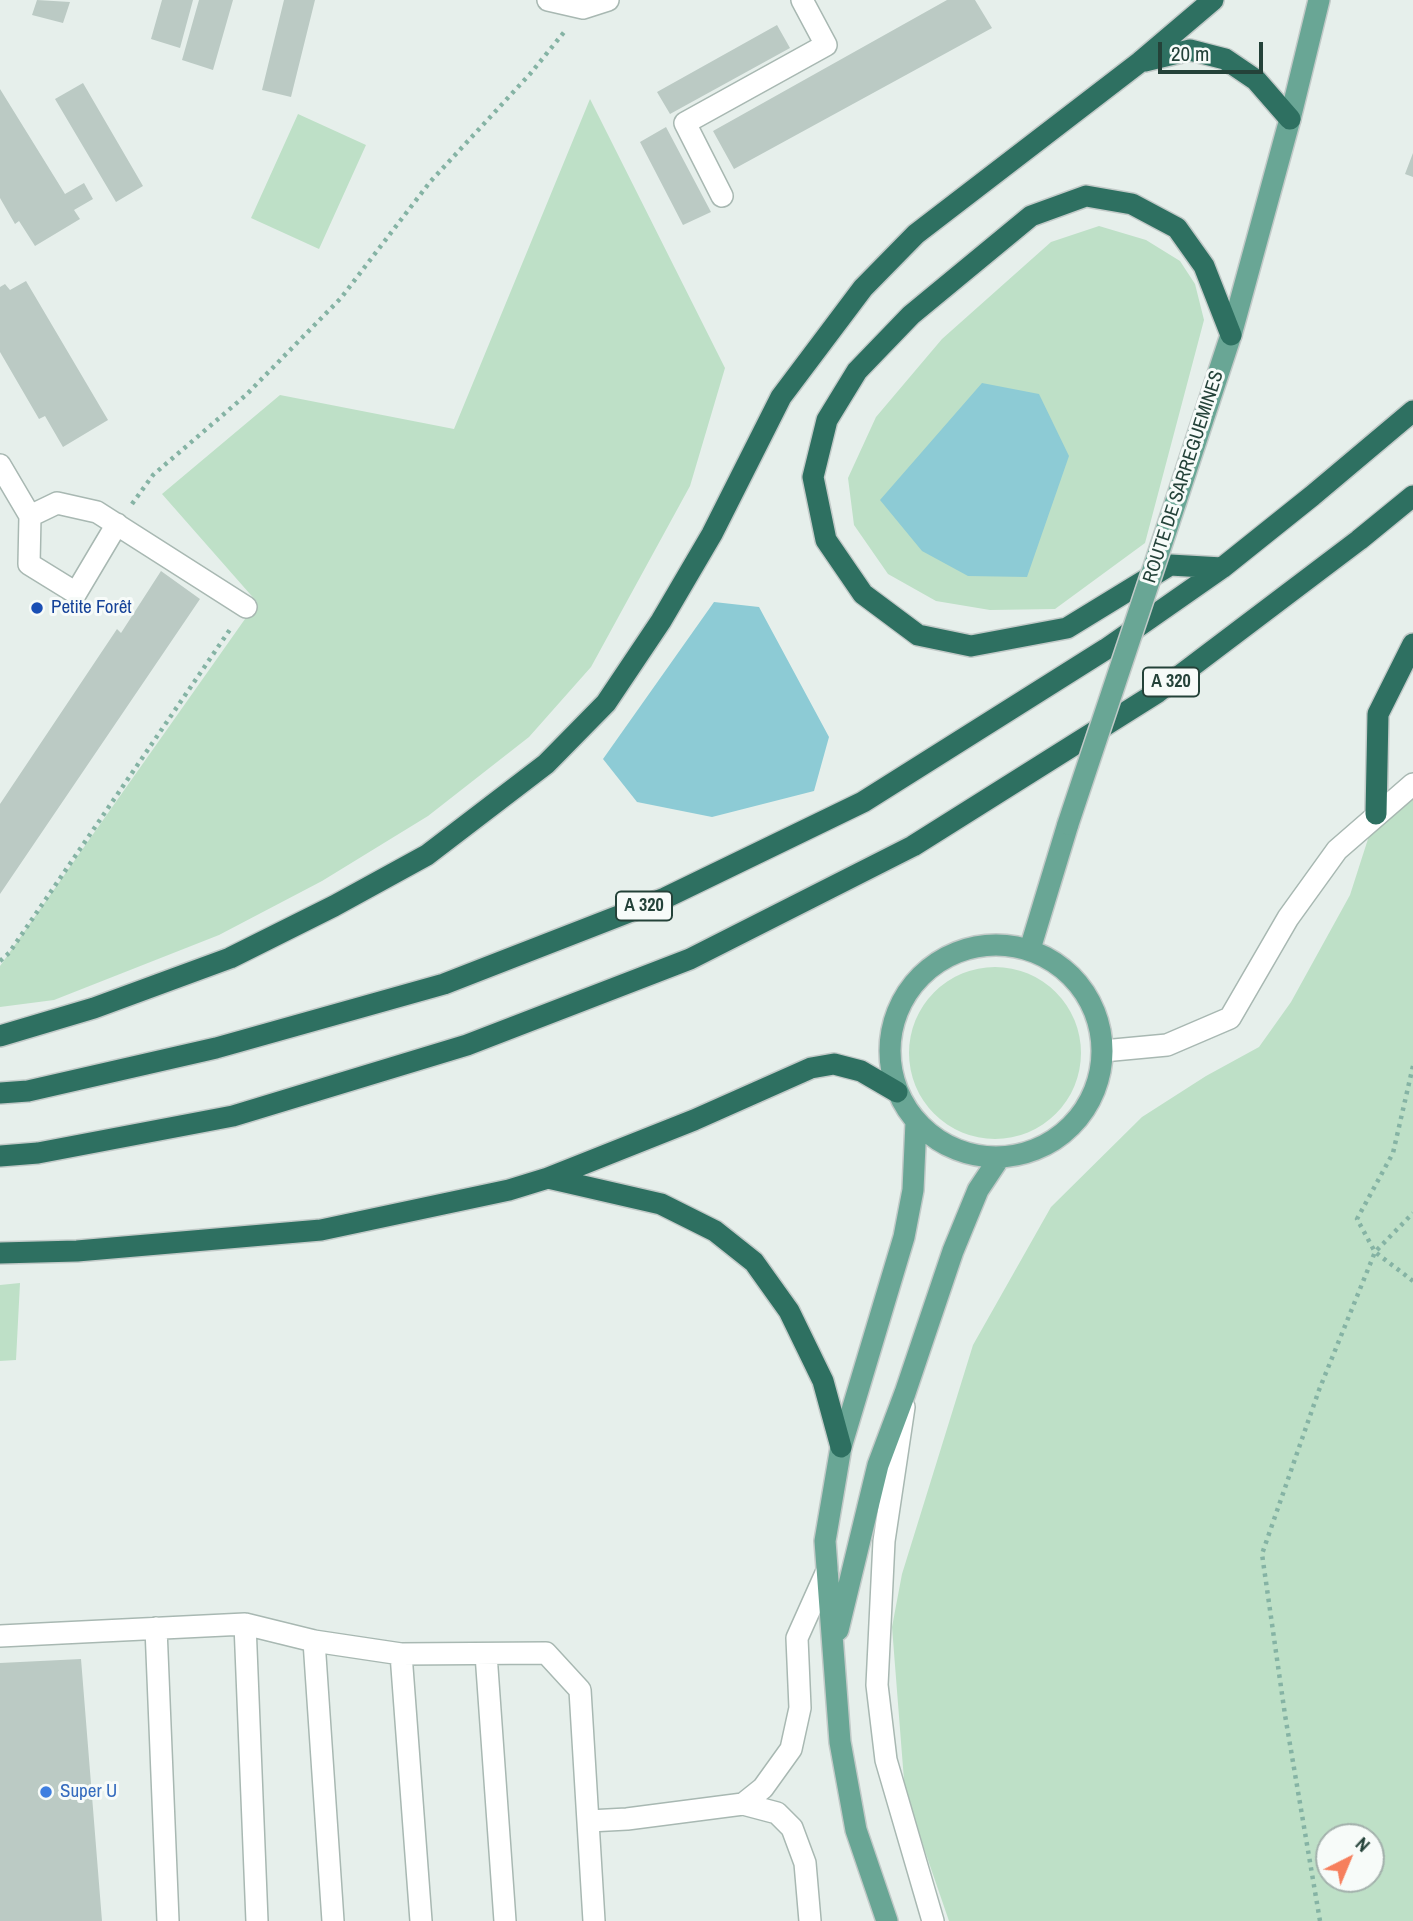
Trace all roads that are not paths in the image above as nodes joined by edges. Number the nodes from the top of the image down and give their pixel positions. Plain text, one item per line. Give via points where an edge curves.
1 (548, 0) edge
2 (608, 0) edge
3 (802, 0) edge
4 (1213, 0) edge
5 (1319, 0) edge
6 (1140, 62) junction
7 (1290, 119) junction
8 (722, 196) dead end
9 (1231, 335) junction
10 (1413, 411) edge
11 (0, 465) edge
12 (1413, 496) edge
13 (30, 516) junction
14 (117, 524) junction
15 (1222, 568) junction
16 (246, 607) road end
17 (1413, 644) edge
18 (1413, 784) edge
19 (1376, 814) junction
20 (1030, 949) junction
21 (0, 1036) edge
22 (1102, 1051) junction
23 (897, 1092) junction
24 (0, 1093) edge
25 (916, 1122) junction
26 (0, 1156) edge
27 (999, 1157) junction
28 (548, 1178) junction
29 (0, 1253) edge
30 (905, 1393) junction
31 (841, 1447) junction
32 (827, 1571) junction
33 (245, 1624) junction
34 (156, 1628) junction
35 (0, 1636) edge
36 (314, 1641) junction
37 (833, 1651) junction
38 (401, 1654) junction
39 (486, 1654) junction
40 (743, 1804) junction
41 (589, 1821) junction
42 (168, 1921) edge
43 (257, 1921) edge
44 (333, 1921) edge
45 (421, 1921) edge
46 (505, 1921) edge
47 (594, 1921) edge
48 (810, 1921) edge
49 (887, 1921) edge
50 (933, 1921) edge

1 - 2 street via 583,8
3 - 8 street via 825,44 685,123
4 - 6 highway
5 - 7 main road, ROUTE DE SARREGUEMINES
6 - 7 highway via 1191,50 1225,59 1256,79
6 - 21 highway via 916,234 863,288 781,397 662,621 606,702 546,764 427,855 230,958 94,1008
7 - 9 main road, ROUTE DE SARREGUEMINES
9 - 15 highway via 1204,266 1177,228 1132,204 1086,196 1031,216 911,315 875,352 857,371 827,420 813,477 827,540 863,594 918,635 971,646 1067,628 1170,565
9 - 20 main road, ROUTE DE SARREGUEMINES, bridge
10 - 15 highway, A 320
11 - 13 street
12 - 26 highway, A 320 via 1158,692 913,846 690,958 467,1045 233,1116
13 - 14 street via 57,503 97,512
13 - 14 street via 29,564 76,593
14 - 16 street
15 - 24 highway, A 320 via 1106,649 863,802 665,898 444,984 216,1048 28,1091
17 - 19 highway via 1378,714
18 - 19 street
19 - 22 street via 1323,869 1288,918 1230,1017 1167,1045
20 - 22 main road via 1060,965 1083,989 1098,1019
20 - 23 main road via 996,944 973,947 930,965 906,991 892,1023 889,1058
22 - 27 main road via 1098,1084 1083,1113 1060,1136 1031,1152
23 - 25 main road
23 - 28 highway via 861,1071 834,1064 811,1068
25 - 27 main road via 954,1149
25 - 31 main road via 913,1191 904,1237
27 - 30 main road via 978,1190 958,1239
28 - 29 highway via 321,1230 78,1251
28 - 31 highway via 661,1204 715,1231 754,1262 789,1311 823,1381
30 - 37 main road via 878,1465
30 - 50 street via 884,1541 877,1685 886,1760
31 - 32 main road via 825,1541
32 - 37 main road
32 - 40 street via 797,1638 800,1708 791,1749 763,1788
33 - 34 street
33 - 36 street
33 - 43 street
34 - 35 street
34 - 42 street
36 - 38 street
36 - 44 street
37 - 49 main road via 840,1742 856,1830
38 - 39 street
38 - 45 street
39 - 41 street via 546,1653 580,1690
39 - 46 street
40 - 41 street
40 - 48 street via 777,1813 792,1828 805,1863
41 - 47 street

